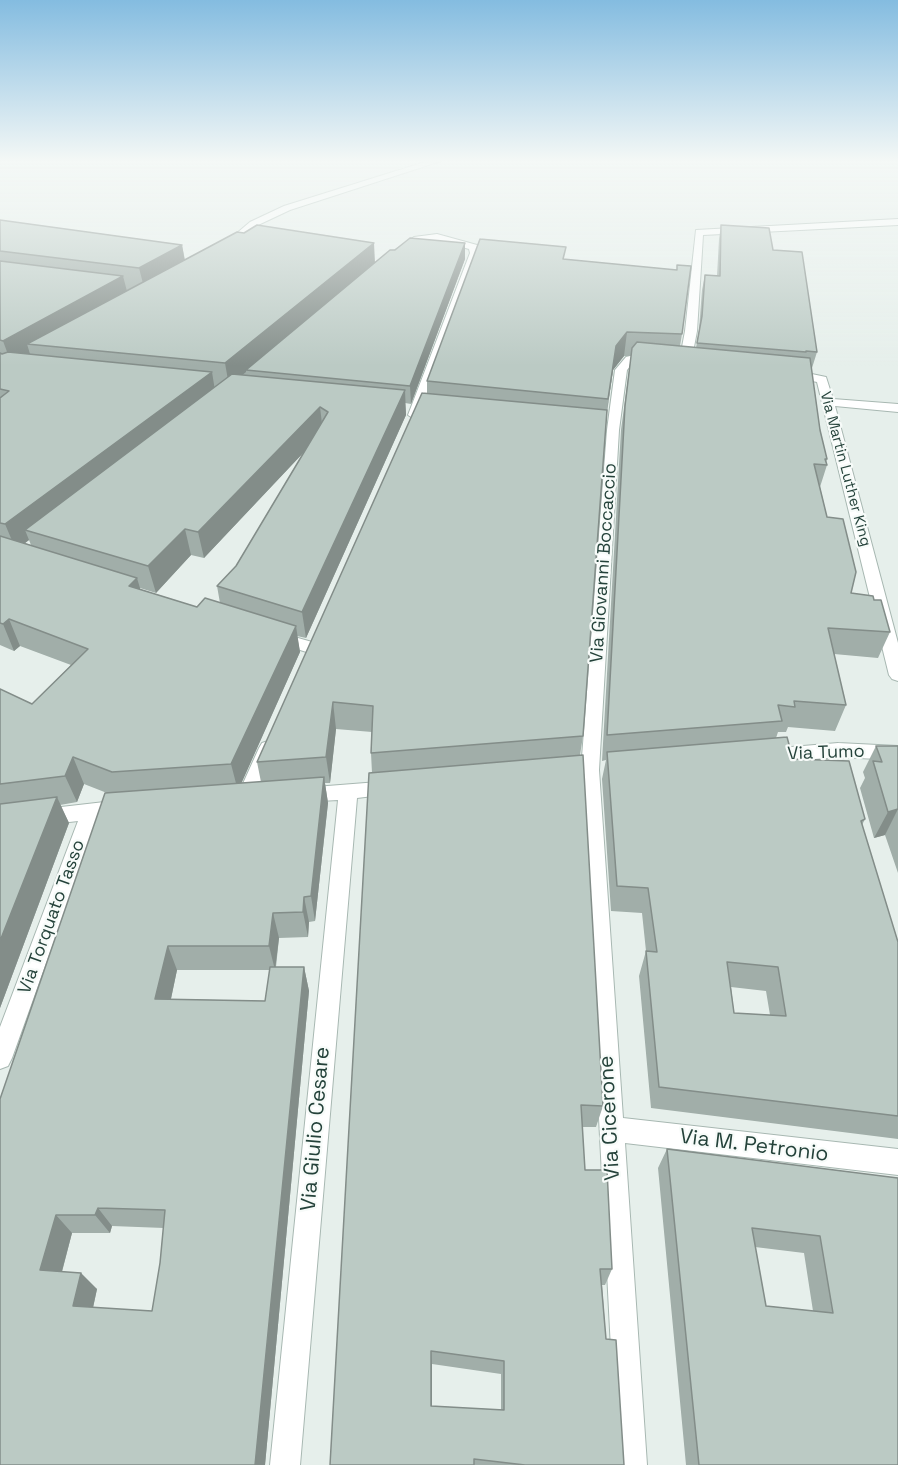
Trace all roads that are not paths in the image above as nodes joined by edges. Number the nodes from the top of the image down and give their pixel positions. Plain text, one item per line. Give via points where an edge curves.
1 (247, 229) edge
2 (751, 229) edge
3 (224, 253) edge
4 (395, 255) edge
5 (776, 372) edge
6 (828, 402) junction
7 (898, 408) edge
8 (406, 432) edge
9 (267, 634) edge
10 (313, 648) edge
11 (898, 675) edge
12 (275, 734) edge
13 (838, 750) junction
14 (898, 753) edge
15 (755, 757) edge
16 (590, 770) joint
17 (844, 772) edge
18 (406, 787) edge
19 (348, 792) junction
20 (246, 799) junction
21 (222, 801) edge
22 (139, 807) edge
23 (91, 811) junction
24 (0, 822) edge
25 (0, 1058) edge
26 (611, 1129) junction
27 (898, 1162) edge
28 (285, 1465) edge
29 (632, 1465) edge

1 - 3 street via 234,248
2 - 16 street, Via Giovanni Boccaccio via 699,232 691,331 680,363 630,359 621,370 608,430
4 - 8 street via 417,239 437,237 474,247 475,253
5 - 6 street, Via Martin Luther King via 822,380
6 - 7 street
6 - 11 street, Via Martin Luther King
9 - 10 street
12 - 20 street
13 - 14 street, Via Tumo
13 - 15 street, Via Tumo
13 - 17 street
16 - 26 street, Via Cicerone
18 - 19 street
19 - 20 street
19 - 28 street, Via Giulio Cesare
20 - 21 street
22 - 23 street
23 - 24 street
23 - 25 street, Via Torquato Tasso
26 - 27 street, Via M. Petronio
26 - 29 street, Via Cicerone

